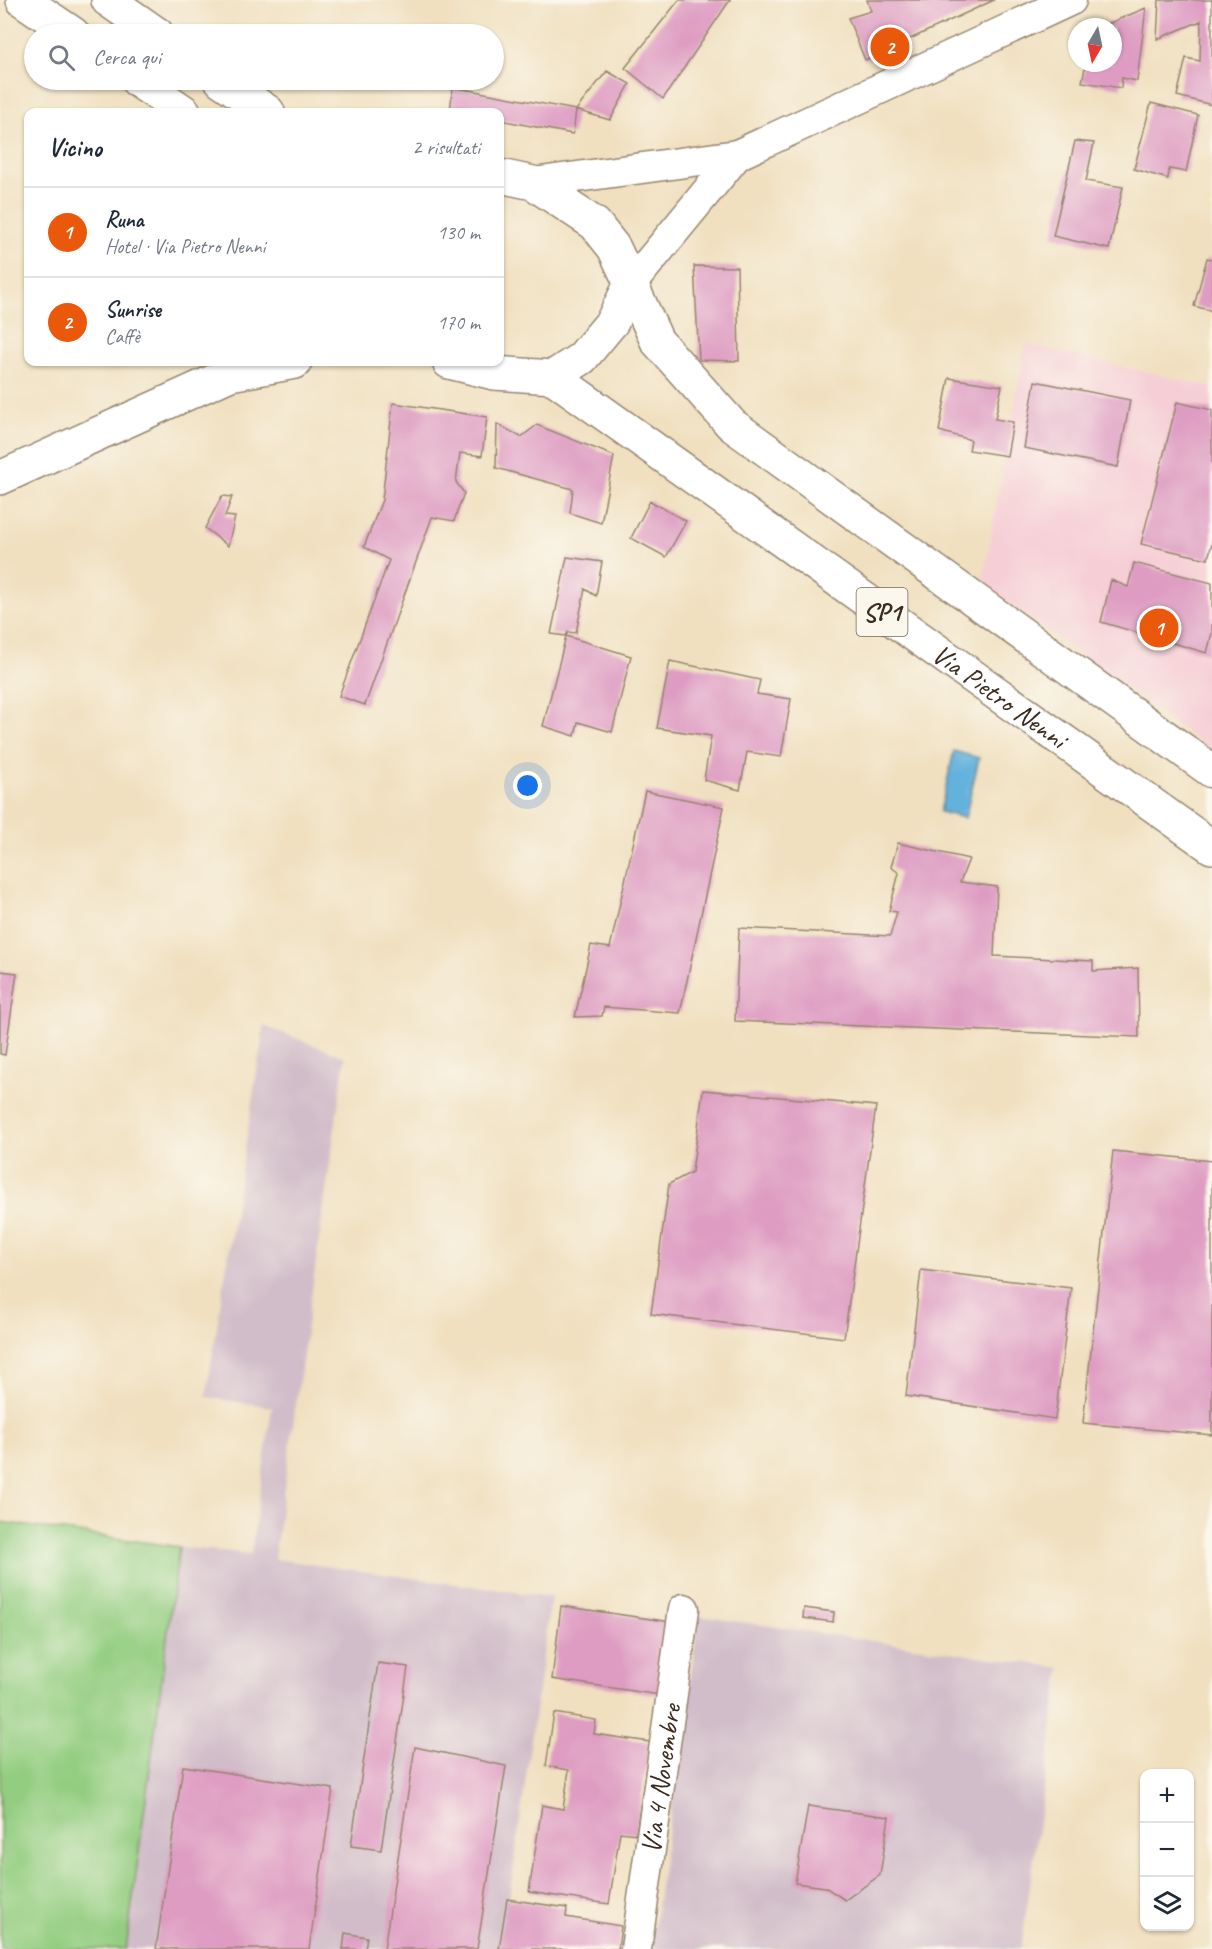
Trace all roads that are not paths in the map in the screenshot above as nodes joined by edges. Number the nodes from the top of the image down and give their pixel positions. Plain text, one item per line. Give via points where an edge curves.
1 (23, 0) edge
2 (108, 0) edge
3 (136, 0) edge
4 (1071, 0) edge
5 (58, 24) edge
6 (143, 24) edge
7 (155, 24) edge
8 (152, 90) edge
9 (235, 90) edge
10 (178, 108) edge
11 (262, 108) edge
12 (737, 155) junction
13 (504, 177) edge
14 (533, 183) junction
15 (631, 284) junction
16 (254, 366) edge
17 (465, 366) edge
18 (233, 368) edge
19 (553, 377) junction
20 (0, 478) edge
21 (1212, 771) edge
22 (1212, 847) edge
23 (684, 1609) dead end
24 (636, 1949) edge

1 - 5 main road
2 - 6 main road
3 - 7 main road
4 - 12 street
8 - 10 main road
9 - 11 main road
12 - 14 street
12 - 15 street
13 - 14 main road
14 - 15 main road via 595,224 614,248
15 - 19 main road via 612,322 582,358
15 - 21 main road, SP1 via 657,341 732,425
16 - 18 main road
17 - 19 main road via 494,373
18 - 20 main road
19 - 22 main road, Via Pietro Nenni / SP1
23 - 24 street, Via 4 Novembre

